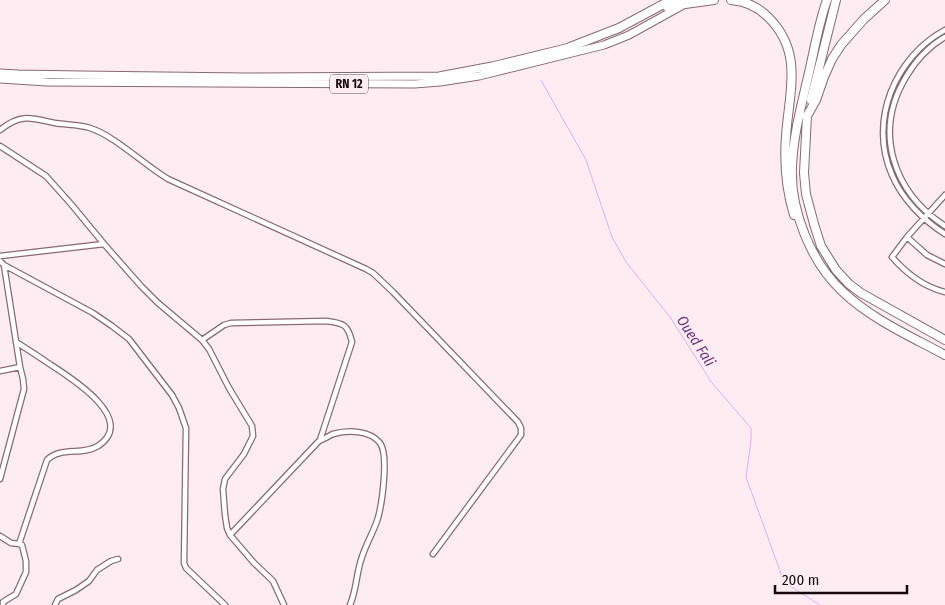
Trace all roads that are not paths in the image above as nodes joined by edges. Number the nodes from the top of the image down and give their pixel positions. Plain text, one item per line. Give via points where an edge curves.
1 (671, 0) edge
2 (714, 0) edge
3 (731, 0) edge
4 (827, 0) edge
5 (836, 0) edge
6 (885, 0) edge
7 (686, 1) edge
8 (945, 30) edge
9 (945, 37) edge
10 (589, 40) junction
11 (570, 46) joint
12 (0, 73) edge
13 (0, 79) edge
14 (27, 80) junction
15 (0, 84) edge
16 (807, 116) junction
17 (0, 130) edge
18 (0, 146) edge
19 (944, 198) edge
20 (927, 216) junction
21 (945, 226) edge
22 (945, 234) edge
23 (907, 238) junction
24 (809, 243) junction
25 (104, 244) junction
26 (0, 256) edge
27 (0, 260) edge
28 (945, 264) edge
29 (4, 265) junction
30 (945, 292) edge
31 (202, 340) junction
32 (945, 340) edge
33 (16, 342) junction
34 (945, 355) edge
35 (20, 367) junction
36 (0, 371) edge
37 (320, 441) junction
38 (0, 479) edge
39 (230, 535) junction
40 (0, 536) edge
41 (19, 544) junction
42 (433, 554) dead end
43 (118, 559) dead end
44 (3, 605) edge
45 (55, 605) edge
46 (225, 605) edge
47 (284, 605) edge
48 (350, 605) edge

1 - 10 highway, RN 12
2 - 7 highway
3 - 24 highway via 750,4 765,14 779,28 792,61 785,168 797,225
4 - 24 highway via 799,117 792,168 795,197
5 - 16 highway
6 - 16 highway via 841,44
7 - 10 highway via 622,30
7 - 14 highway, RN 12 via 604,45 479,76 440,82 332,84
8 - 20 street via 934,36 906,63 892,88 884,115 884,144 891,174 903,195
9 - 20 street via 911,68 899,90 891,119 890,148 899,177
10 - 11 highway, RN 12
11 - 12 highway, RN 12 via 439,76
13 - 14 highway, RN 12
14 - 15 highway
16 - 32 highway via 806,194 821,246 849,284
17 - 42 street via 25,117 99,131 168,179 366,269 393,292 521,428 520,435
18 - 25 street via 46,176
19 - 20 street
20 - 21 street
20 - 22 street
20 - 23 street
23 - 28 street via 927,255
23 - 30 street via 892,257 912,276
24 - 34 highway via 832,280 852,299 880,320
25 - 26 street
25 - 31 street via 153,298
27 - 29 street
29 - 33 street
29 - 46 street via 93,313 129,339 172,395 186,428 187,441 184,563
31 - 37 street via 231,323 341,322 349,330 352,342
31 - 39 street via 252,426 254,436 225,479 225,515
33 - 35 street
33 - 41 street via 89,391 110,422 104,441 93,448 55,454 47,460
35 - 36 street
35 - 38 street via 24,388
37 - 39 street
37 - 48 street via 334,434 363,432 375,438 383,450 384,484 378,518 362,557
39 - 47 street via 273,581
40 - 41 street via 10,543
41 - 44 street via 25,553 26,572 16,594
43 - 45 street via 97,570 89,581 58,599

